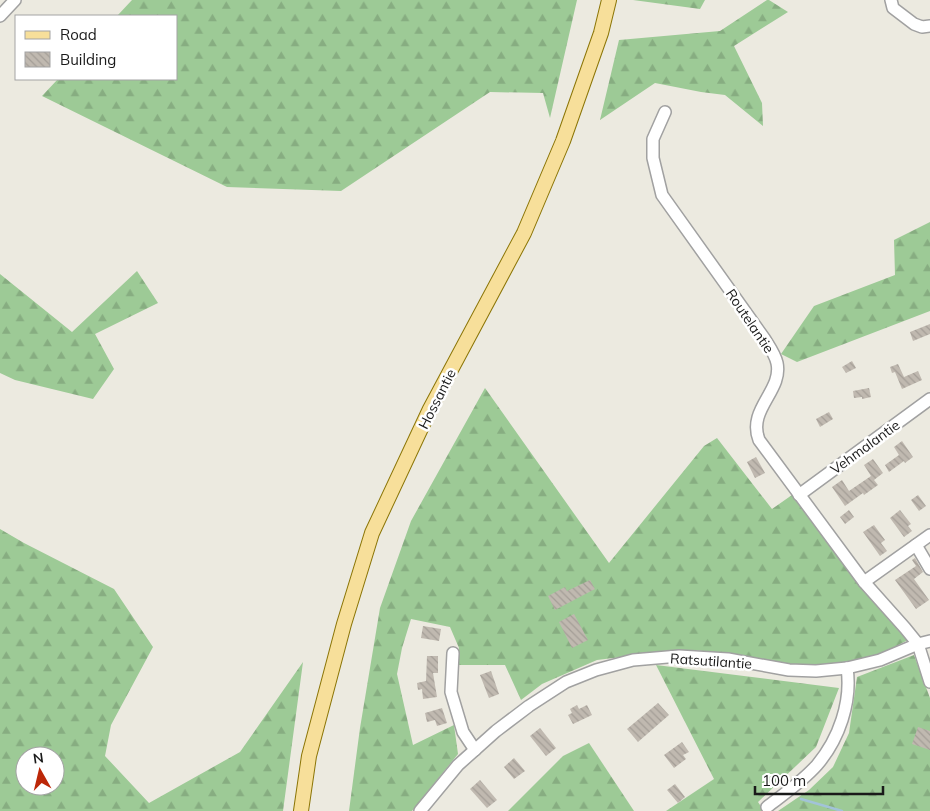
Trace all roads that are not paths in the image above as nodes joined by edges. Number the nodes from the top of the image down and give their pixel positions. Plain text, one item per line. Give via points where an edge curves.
1 (15, 0) edge
2 (609, 0) edge
3 (891, 0) edge
4 (0, 16) edge
5 (930, 26) edge
6 (665, 112) dead end
7 (930, 399) edge
8 (799, 494) junction
9 (930, 535) edge
10 (916, 545) junction
11 (930, 569) edge
12 (864, 582) junction
13 (930, 641) edge
14 (918, 644) junction
15 (453, 652) dead end
16 (847, 668) junction
17 (930, 682) edge
18 (474, 750) junction
19 (767, 807) dead end
20 (301, 811) edge
21 (420, 811) edge

1 - 4 street
2 - 20 main road, Hossantie via 564,141 524,233 430,409 372,533 309,756
3 - 5 street via 893,8 914,24
6 - 8 street, Routelantie via 653,139 653,158 662,195 772,351 777,363 776,378 756,423 756,432
7 - 8 street, Vehmalantie
8 - 12 street, Routelantie
9 - 10 street
10 - 11 street
10 - 12 street
12 - 14 street, Routelantie
13 - 14 street, Ratsutilantie
14 - 16 street, Ratsutilantie via 880,660
14 - 17 street
15 - 18 street via 451,692 463,732
16 - 18 street, Ratsutilantie via 788,670 728,659 679,656 633,660 566,682 528,706
16 - 19 street via 847,700 831,744 817,765 798,784
18 - 21 street, Ratsutilantie

